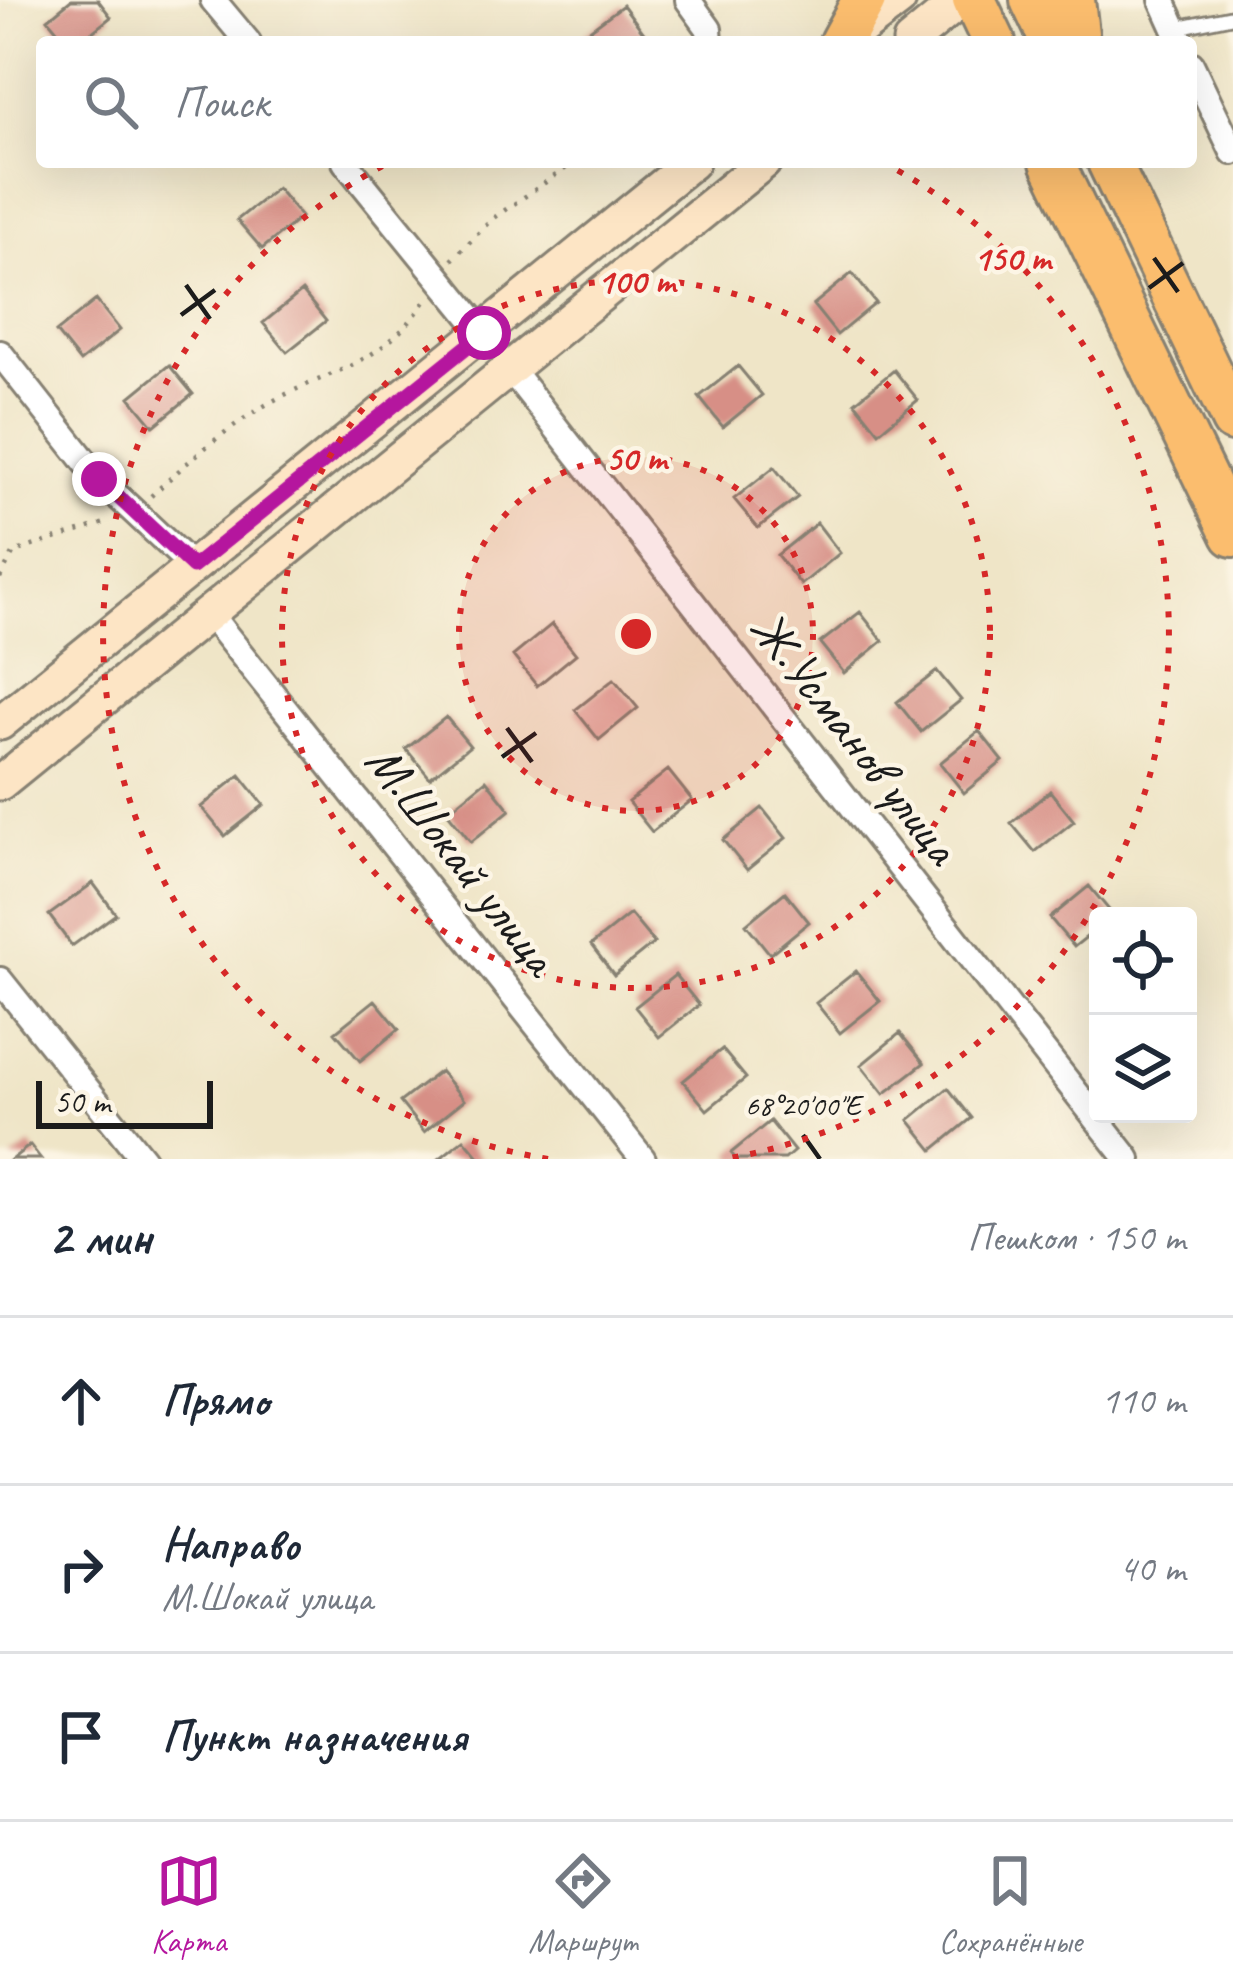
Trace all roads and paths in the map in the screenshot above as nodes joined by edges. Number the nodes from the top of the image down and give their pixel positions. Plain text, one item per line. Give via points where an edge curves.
1 (213, 0) edge
2 (688, 0) edge
3 (864, 0) edge
4 (899, 0) edge
5 (961, 0) edge
6 (974, 0) edge
7 (1032, 0) edge
8 (1073, 0) edge
9 (1162, 0) edge
10 (1233, 16) edge
11 (1177, 35) edge
12 (243, 36) edge
13 (710, 36) edge
14 (846, 36) edge
15 (851, 36) edge
16 (917, 36) edge
17 (991, 36) edge
18 (1049, 36) edge
19 (1077, 36) edge
20 (1197, 77) edge
21 (1233, 152) edge
22 (350, 168) edge
23 (566, 168) edge
24 (685, 168) edge
25 (757, 168) edge
26 (1055, 168) edge
27 (1111, 168) edge
28 (440, 278) junction
29 (484, 333) junction
30 (0, 353) edge
31 (511, 370) junction
32 (1233, 420) edge
33 (131, 509) junction
34 (1233, 535) edge
35 (193, 567) junction
36 (0, 578) edge
37 (210, 615) junction
38 (0, 723) edge
39 (0, 783) edge
40 (0, 980) edge
41 (143, 1159) edge
42 (643, 1159) edge
43 (1128, 1159) edge

1 - 12 street
2 - 13 street
3 - 14 highway
4 - 15 street
5 - 16 street
6 - 17 highway
7 - 18 highway
8 - 19 highway
9 - 11 street
10 - 11 lane
20 - 21 street
22 - 28 street
23 - 28 path via 492,218
24 - 29 street
25 - 31 street
26 - 34 highway
27 - 32 highway
28 - 29 street
28 - 33 path via 416,314 363,362 262,406
29 - 35 street
30 - 33 street
31 - 37 street
31 - 43 street, Ж.Усманов улица
33 - 35 street
33 - 36 path via 102,526 14,551
35 - 38 street
37 - 39 street
37 - 42 street, М.Шокай улица
40 - 41 street

